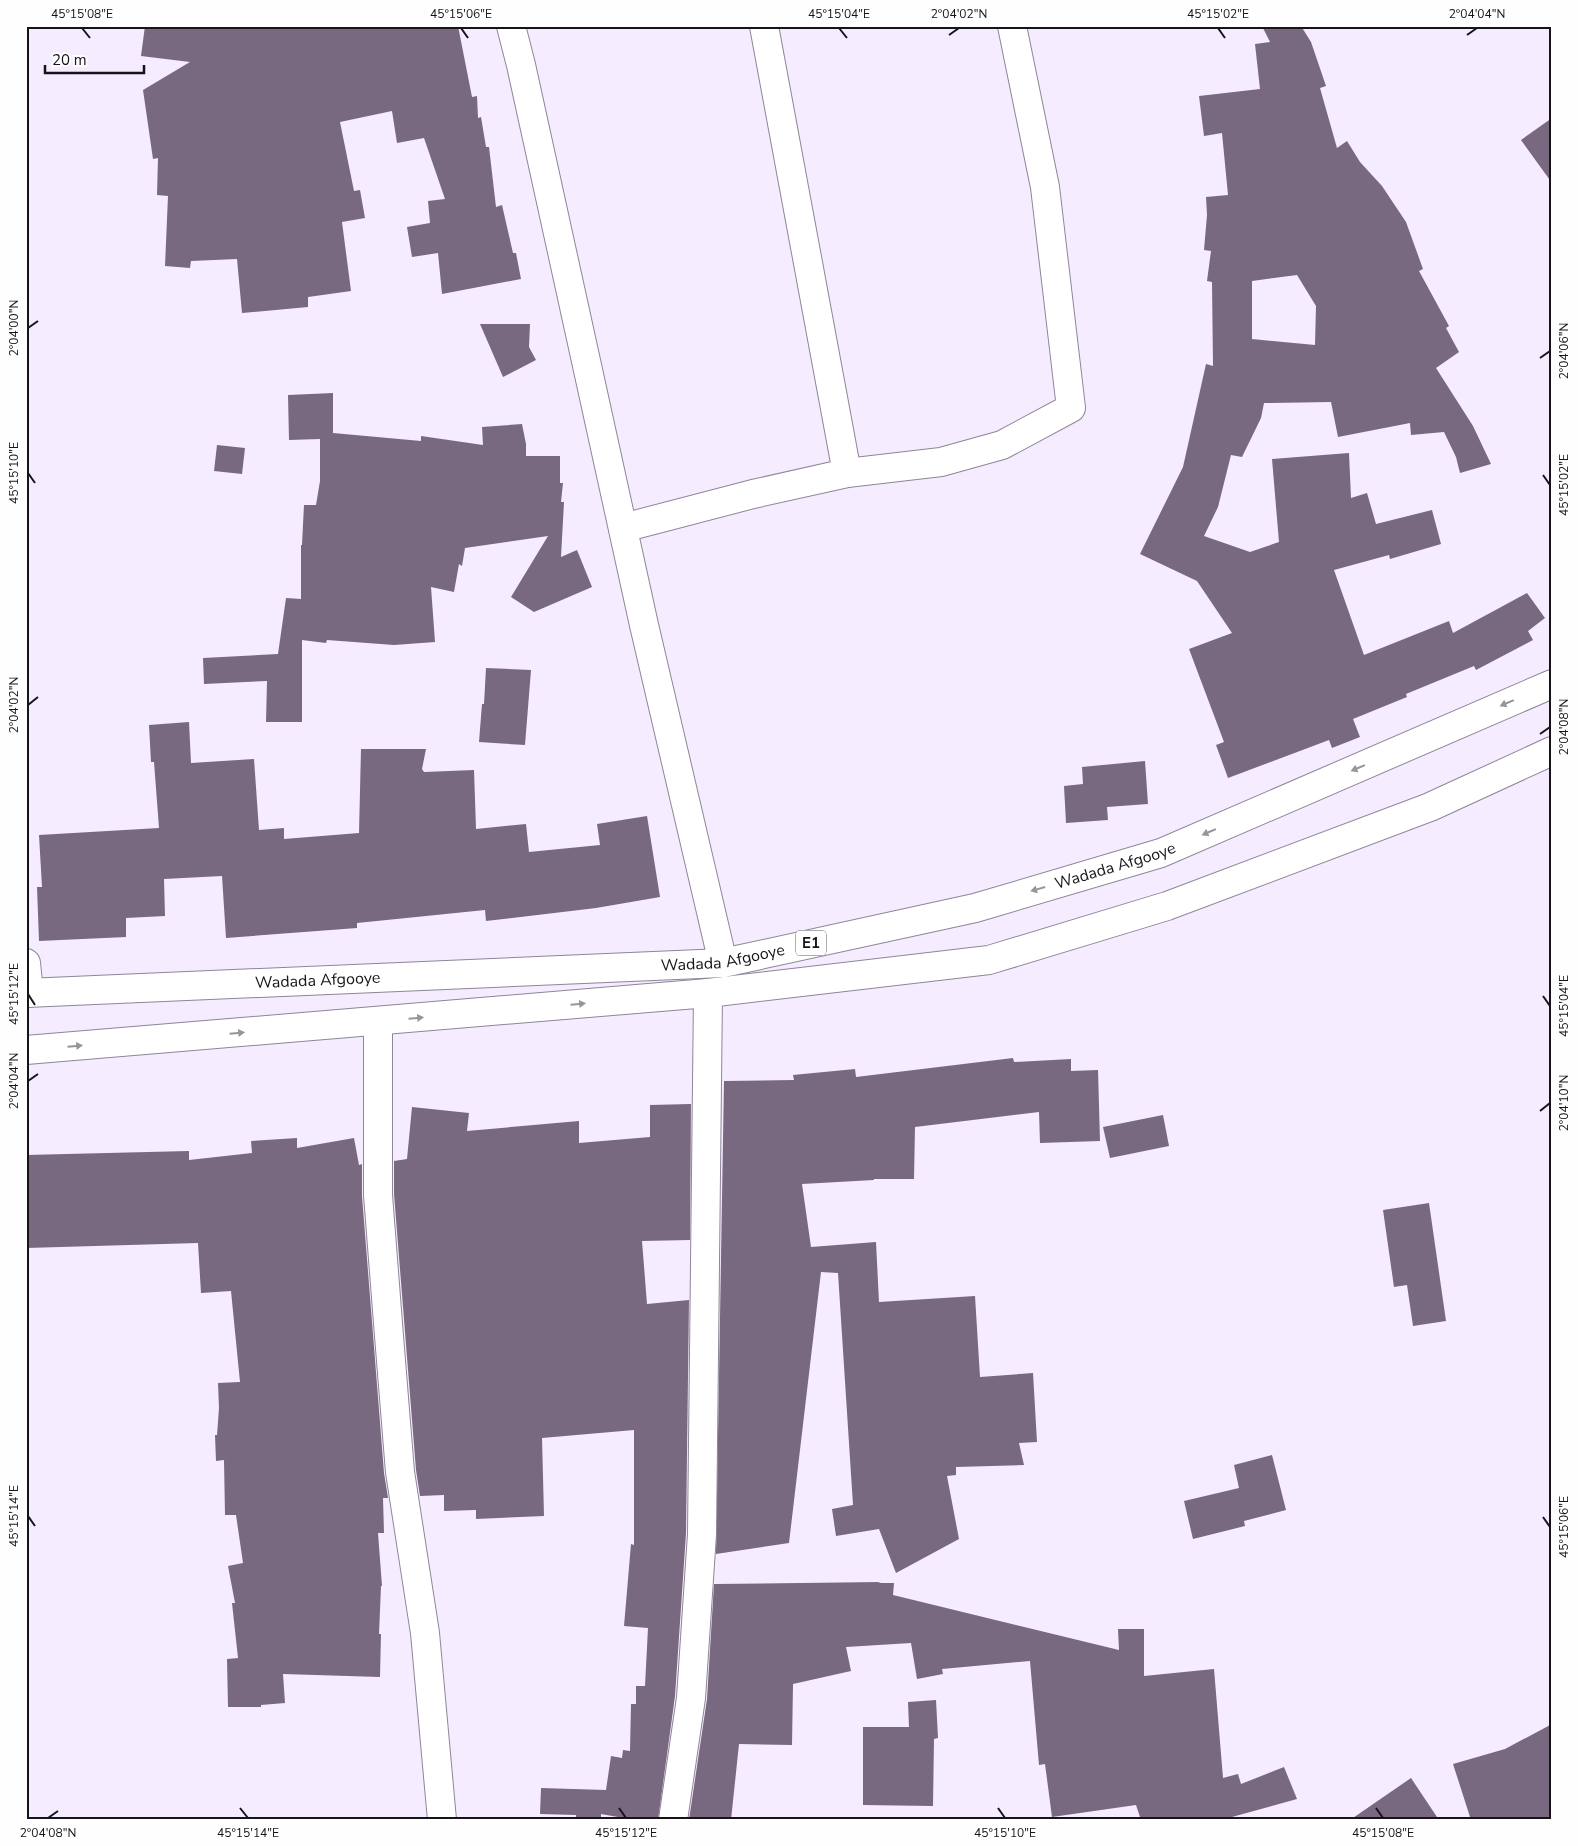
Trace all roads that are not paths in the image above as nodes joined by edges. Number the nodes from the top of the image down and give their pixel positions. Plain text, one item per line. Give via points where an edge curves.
1 (511, 26) edge
2 (764, 26) edge
3 (1012, 26) edge
4 (847, 473) junction
5 (623, 528) junction
6 (1552, 684) edge
7 (1552, 751) edge
8 (26, 963) edge
9 (723, 963) junction
10 (28, 993) edge
11 (708, 993) junction
12 (378, 1021) junction
13 (26, 1050) edge
14 (442, 1820) edge
15 (673, 1820) edge

1 - 5 main road
2 - 4 main road
3 - 4 main road via 1045,187 1071,408 1002,445 942,462
4 - 5 main road
5 - 9 main road
6 -> 9 main road, Wadada Afgooye / E1 via 1161,853 975,908
7 - 11 main road, Wadada Afgooye / E1 via 1430,807 1167,906 989,960
8 - 10 main road
9 - 10 main road, Wadada Afgooye / E1
12 -> 11 main road, Wadada Afgooye / E1
11 - 15 main road via 702,1534 691,1698
13 -> 12 main road, Wadada Afgooye / E1
12 - 14 main road via 378,1194 388,1336 400,1472 425,1633

